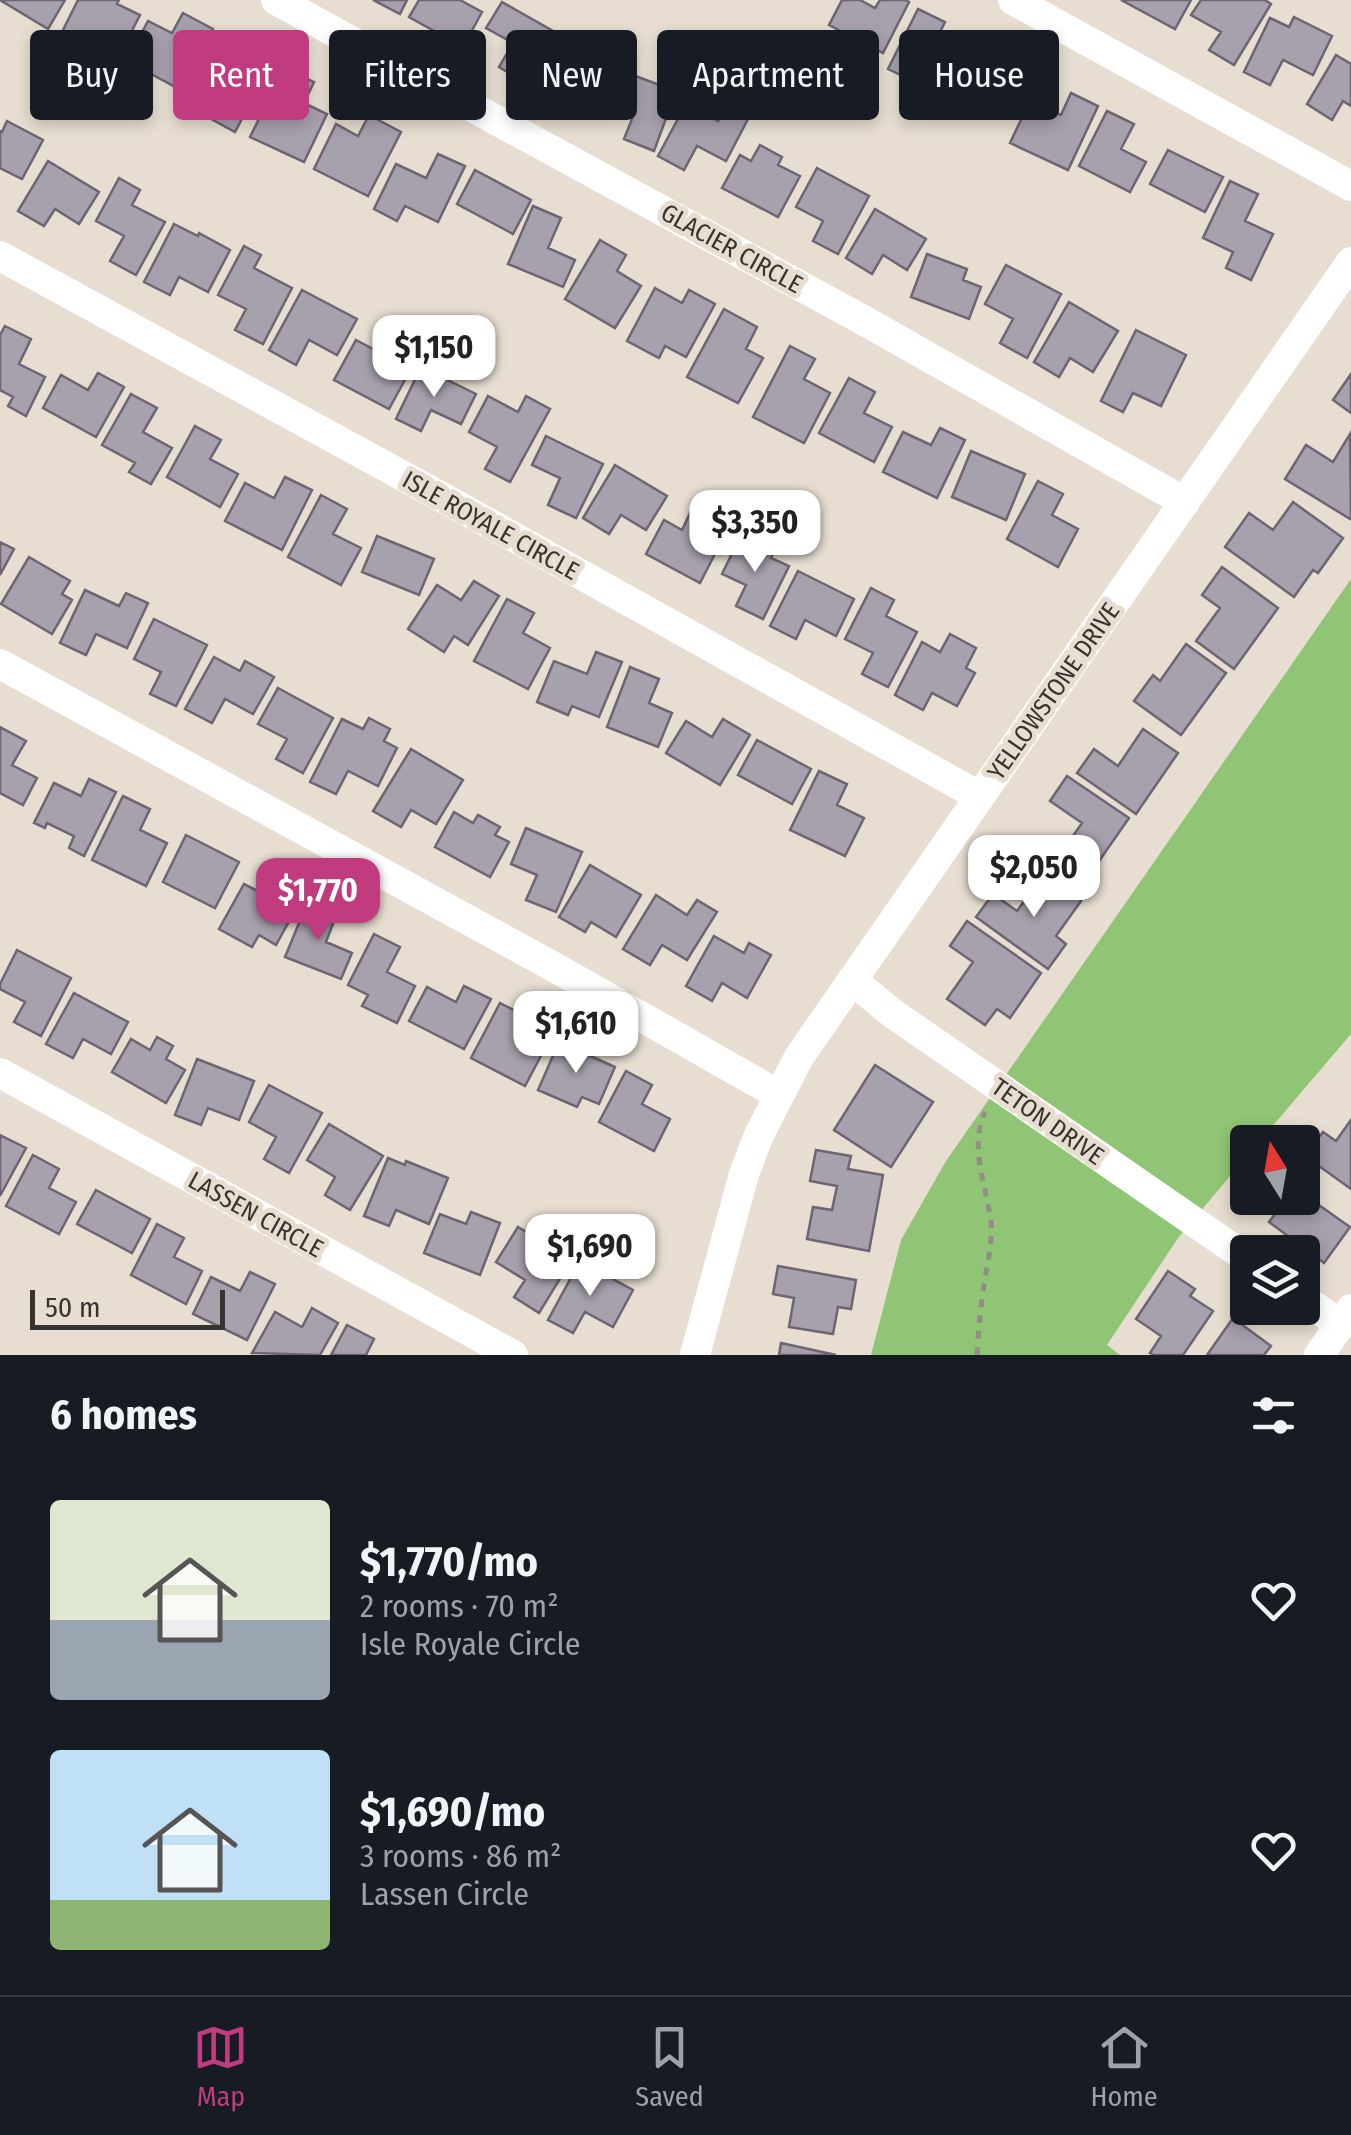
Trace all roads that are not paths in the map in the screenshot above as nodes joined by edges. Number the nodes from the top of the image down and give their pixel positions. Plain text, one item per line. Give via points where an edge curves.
1 (276, 0) edge
2 (1013, 0) edge
3 (1351, 186) edge
4 (0, 256) edge
5 (1351, 262) edge
6 (1186, 502) junction
7 (0, 664) edge
8 (979, 796) junction
9 (852, 980) junction
10 (0, 1073) edge
11 (779, 1095) junction
12 (1230, 1247) edge
13 (1320, 1305) edge
14 (1345, 1316) edge
15 (513, 1355) edge
16 (695, 1355) edge
17 (1320, 1355) edge

1 - 6 street, GLACIER CIRCLE
2 - 3 street
4 - 8 street, ISLE ROYALE CIRCLE
5 - 6 street, YELLOWSTONE DRIVE
6 - 8 street, YELLOWSTONE DRIVE
7 - 11 street
8 - 9 street, YELLOWSTONE DRIVE
9 - 11 street, YELLOWSTONE DRIVE
9 - 12 street, TETON DRIVE
10 - 15 street, LASSEN CIRCLE
11 - 16 street, YELLOWSTONE DRIVE via 744,1174
13 - 14 street
14 - 17 street

